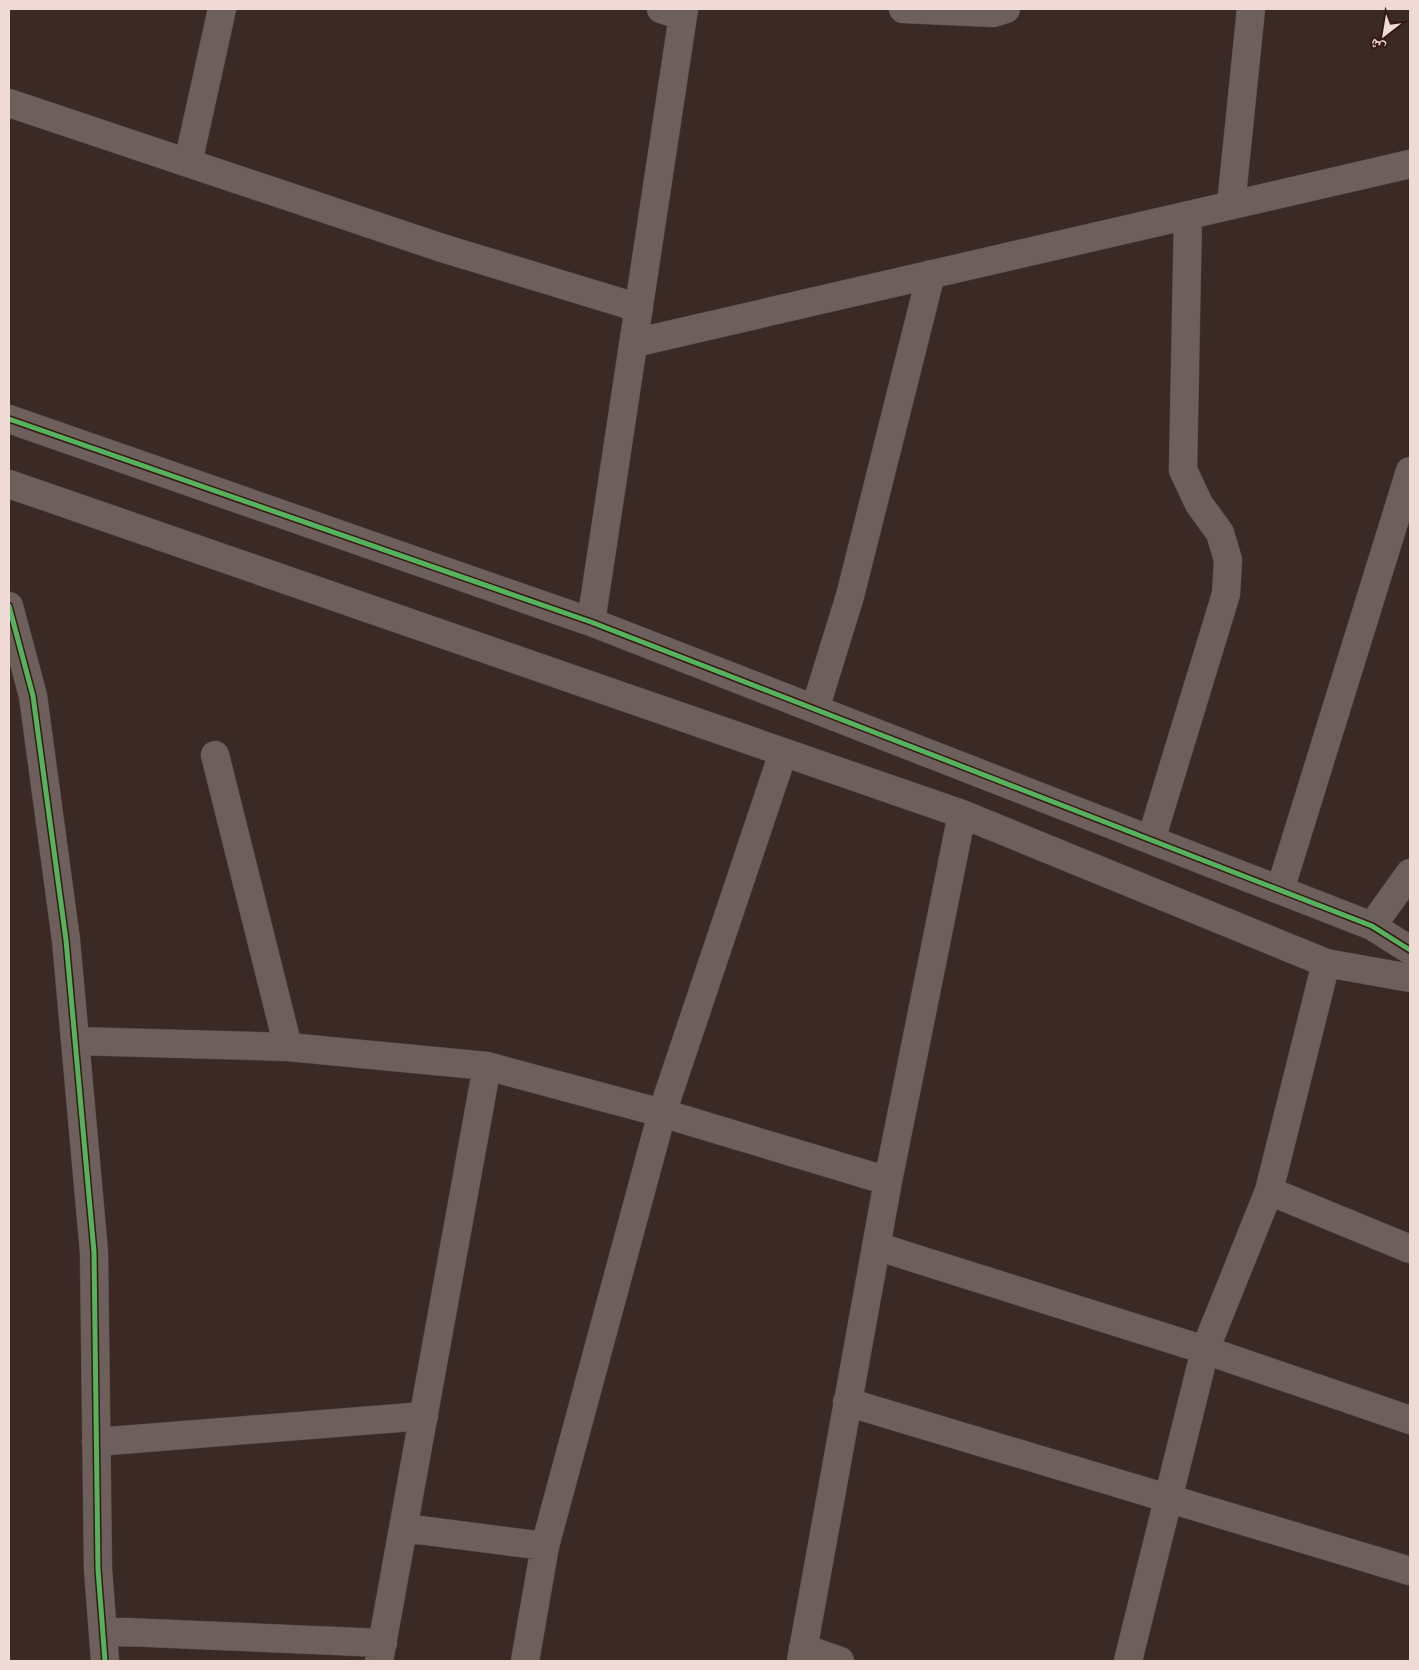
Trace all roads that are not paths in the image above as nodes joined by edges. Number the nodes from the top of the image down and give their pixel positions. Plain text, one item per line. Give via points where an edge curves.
1 (222, 9) edge
2 (903, 9) edge
3 (1006, 9) edge
4 (1251, 9) edge
5 (676, 11) edge
6 (9, 102) edge
7 (188, 162) junction
8 (1410, 164) edge
9 (1231, 205) junction
10 (1188, 215) junction
11 (931, 274) junction
12 (639, 308) junction
13 (634, 343) junction
14 (9, 419) edge
15 (1410, 471) edge
16 (9, 484) edge
17 (9, 606) edge
18 (591, 622) junction
19 (815, 709) junction
20 (783, 752) junction
21 (216, 755) dead end
22 (962, 814) junction
23 (1151, 840) junction
24 (1410, 873) edge
25 (1280, 890) junction
26 (1372, 926) junction
27 (1410, 950) edge
28 (1326, 963) junction
29 (1410, 978) edge
30 (75, 1041) junction
31 (288, 1047) junction
32 (488, 1066) junction
33 (662, 1113) junction
34 (888, 1180) junction
35 (1269, 1191) junction
36 (876, 1246) junction
37 (1410, 1249) edge
38 (1206, 1350) junction
39 (847, 1402) junction
40 (424, 1416) junction
41 (1410, 1420) edge
42 (96, 1442) junction
43 (1168, 1498) junction
44 (404, 1528) junction
45 (545, 1546) junction
46 (1410, 1571) edge
47 (103, 1631) junction
48 (381, 1652) edge
49 (802, 1655) edge
50 (105, 1661) edge
51 (525, 1661) edge
52 (840, 1661) edge
53 (1128, 1661) edge

1 - 7 street
2 - 3 street via 993,13
4 - 9 street
5 - 12 street
6 - 7 street
7 - 12 street via 442,248
8 - 9 street
9 - 10 street
10 - 11 street
10 - 23 street via 1183,470 1199,504 1220,533 1228,560 1226,594
11 - 13 street
11 - 19 street via 850,596
12 - 13 street
13 - 18 street
14 - 18 street
15 - 25 street
16 - 20 street
17 - 30 street via 33,696 66,940
18 - 19 street
19 - 23 street
20 - 22 street
20 - 33 street
21 - 31 street
22 - 28 street
22 - 34 street
23 - 25 street
24 - 26 street
25 - 26 street
26 - 27 street
28 - 29 street
28 - 35 street
30 - 31 street
30 - 42 street via 94,1252
31 - 32 street
32 - 33 street
32 - 40 street
33 - 34 street
33 - 45 street
34 - 36 street
35 - 37 street
35 - 38 street
36 - 38 street
36 - 39 street
38 - 41 street
38 - 43 street
39 - 43 street
39 - 49 street
40 - 42 street
40 - 44 street
42 - 47 street via 98,1569
43 - 46 street
43 - 53 street
44 - 45 street
44 - 48 street
45 - 51 street
47 - 48 street
47 - 50 street
49 - 52 street

